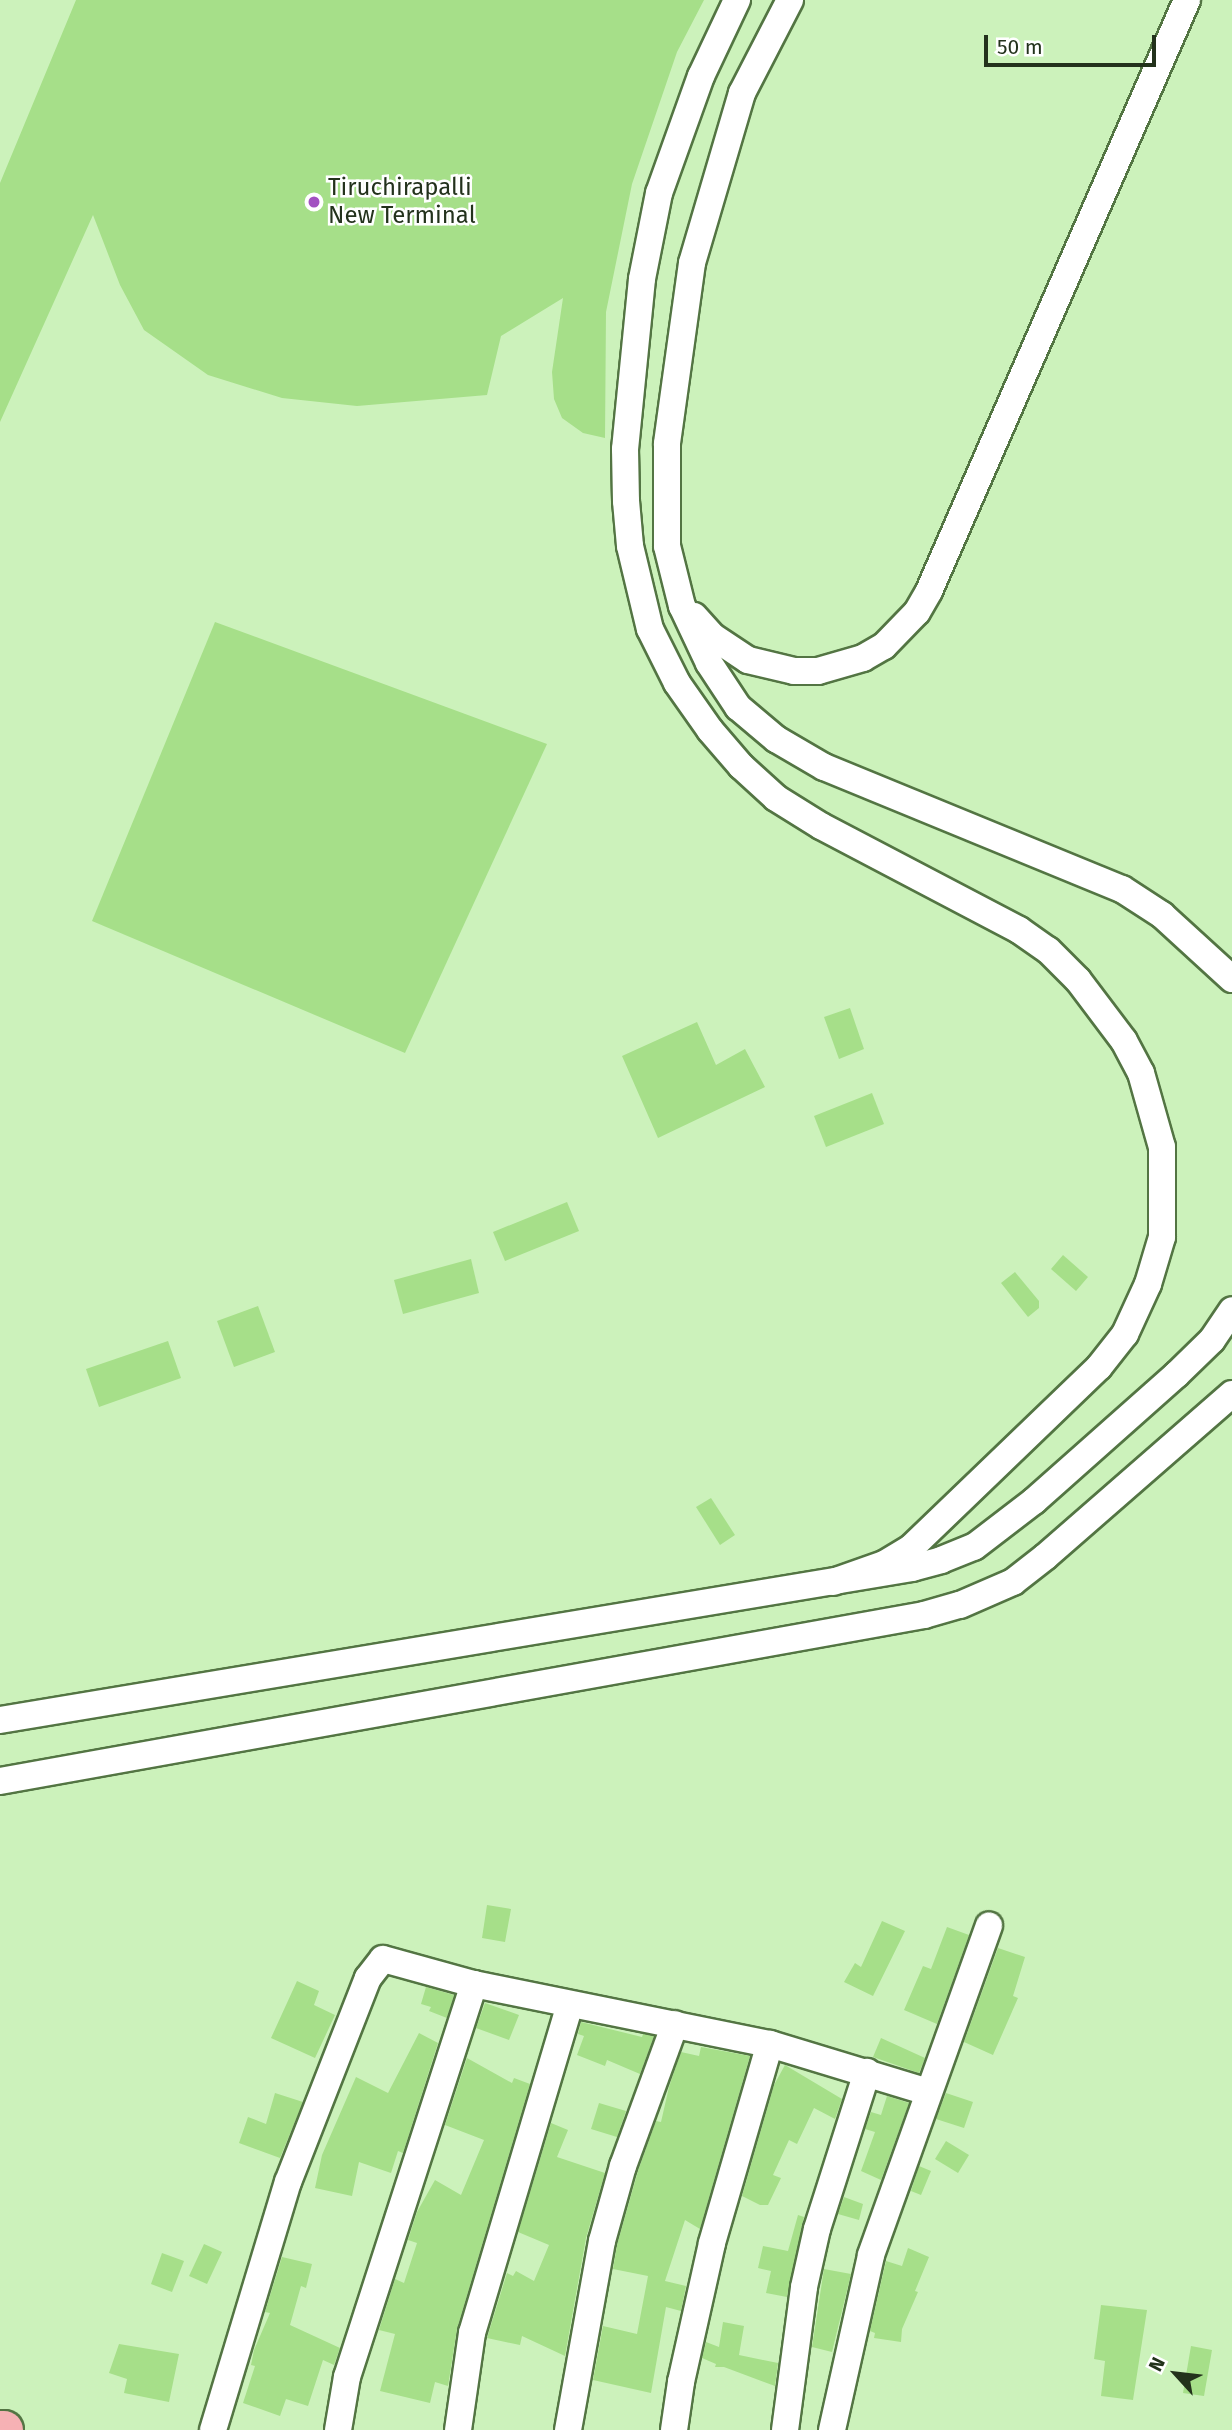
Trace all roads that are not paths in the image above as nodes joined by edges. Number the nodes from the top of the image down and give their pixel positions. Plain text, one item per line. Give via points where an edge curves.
1 (737, 0) edge
2 (790, 0) edge
3 (1187, 0) edge
4 (670, 562) junction
5 (1232, 979) edge
6 (1232, 1310) edge
7 (1232, 1394) edge
8 (833, 1582) junction
9 (0, 1720) edge
10 (0, 1780) edge
11 (989, 1925) dead end
12 (474, 1984) junction
13 (570, 2005) junction
14 (675, 2024) junction
15 (770, 2044) junction
16 (867, 2072) junction
17 (928, 2092) junction
18 (213, 2430) edge
19 (338, 2430) edge
20 (458, 2430) edge
21 (568, 2430) edge
22 (674, 2430) edge
23 (785, 2430) edge
24 (832, 2430) edge

1 - 8 street via 701,76 659,192 642,279 625,449 626,501 630,546 650,629 677,683 710,730 776,798 1048,950 1101,1008 1124,1041 1141,1073 1162,1147 1162,1237 1148,1284 1125,1334 1099,1367 911,1548 884,1564
2 - 4 street via 743,93 692,263 667,444
3 - 4 street via 917,612 884,646 863,658 818,671 771,667 748,660 712,636 685,602
4 - 5 street via 682,606 709,663 738,707 776,739 824,767 1122,889 1163,915
6 - 8 street via 1212,1339 1176,1376 1026,1508 974,1547 912,1568
7 - 10 street via 1013,1582 960,1605
8 - 9 street
11 - 17 street
12 - 13 street
12 - 18 street via 383,1959 368,1978 288,2182
12 - 19 street via 348,2376
13 - 14 street
13 - 20 street via 472,2333
14 - 15 street
14 - 21 street via 601,2241
15 - 16 street
15 - 22 street via 712,2243
16 - 17 street
16 - 23 street via 817,2229 804,2287
17 - 24 street via 871,2255

